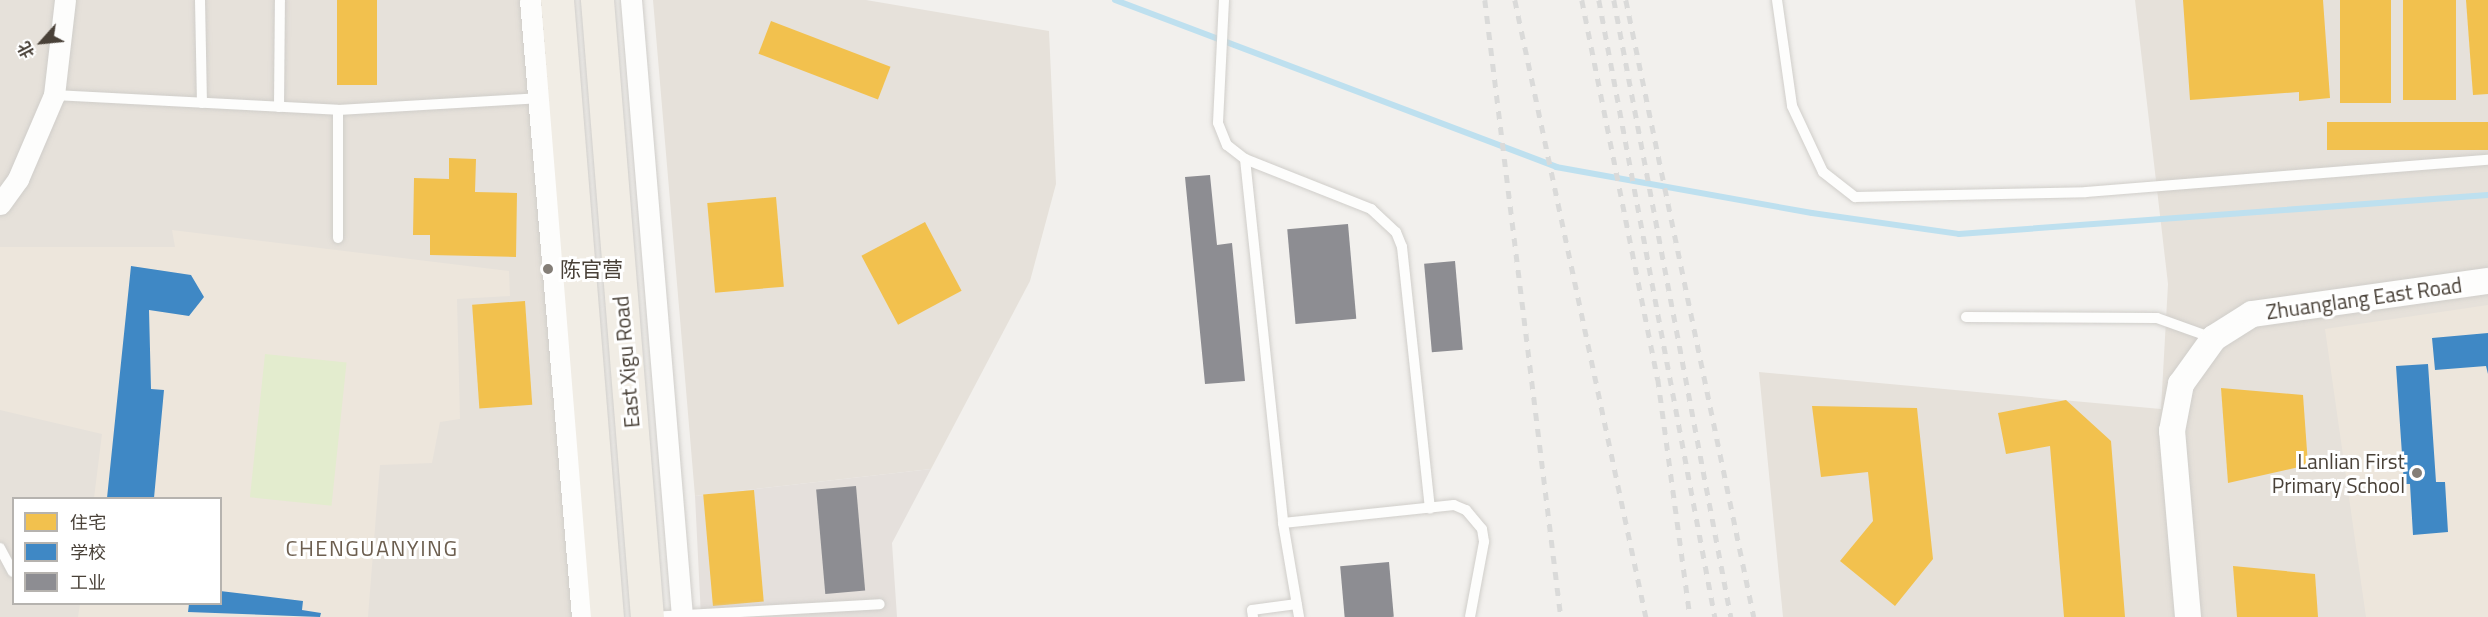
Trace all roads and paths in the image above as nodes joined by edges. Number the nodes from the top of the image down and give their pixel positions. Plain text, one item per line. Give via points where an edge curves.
1 (65, 0) edge
2 (200, 0) edge
3 (280, 0) edge
4 (530, 0) edge
5 (557, 0) edge
6 (597, 0) edge
7 (631, 0) edge
8 (1778, 0) edge
9 (1224, 5) edge
10 (54, 96) junction
11 (538, 98) junction
12 (201, 103) junction
13 (279, 107) junction
14 (338, 110) junction
15 (1245, 159) junction
16 (2488, 160) edge
17 (0, 204) edge
18 (338, 238) dead end
19 (2488, 281) edge
20 (1966, 317) dead end
21 (2214, 338) junction
22 (1430, 509) junction
23 (1282, 523) junction
24 (0, 548) edge
25 (12, 571) edge
26 (880, 604) dead end
27 (1297, 604) junction
28 (682, 615) edge
29 (582, 617) edge
30 (607, 617) edge
31 (647, 617) edge
32 (1253, 617) edge
33 (1299, 617) edge
34 (1470, 617) edge
35 (2188, 617) edge

1 - 10 street
2 - 12 lane
3 - 13 lane
4 - 11 street
5 - 30 main road, East Xigu Road
6 - 31 main road, East Xigu Road
7 - 28 street
8 - 16 lane via 1792,106 1823,172 1855,197 2086,192
9 - 15 lane via 1218,123 1227,145
10 - 12 lane
10 - 17 street via 18,179
11 - 14 lane
11 - 29 street
12 - 13 lane
13 - 14 lane
14 - 18 lane
15 - 22 lane via 1371,209 1396,232 1405,264
15 - 23 lane
19 - 21 street, Zhuanglang East Road via 2252,314
20 - 21 lane via 2157,318
21 - 35 street, Zhuanglang East Road via 2181,384 2172,431
22 - 23 lane
22 - 34 lane via 1454,505 1482,529
23 - 27 lane
24 - 25 lane
26 - 28 lane
27 - 32 lane via 1252,610
27 - 33 lane
28 - 31 lane

